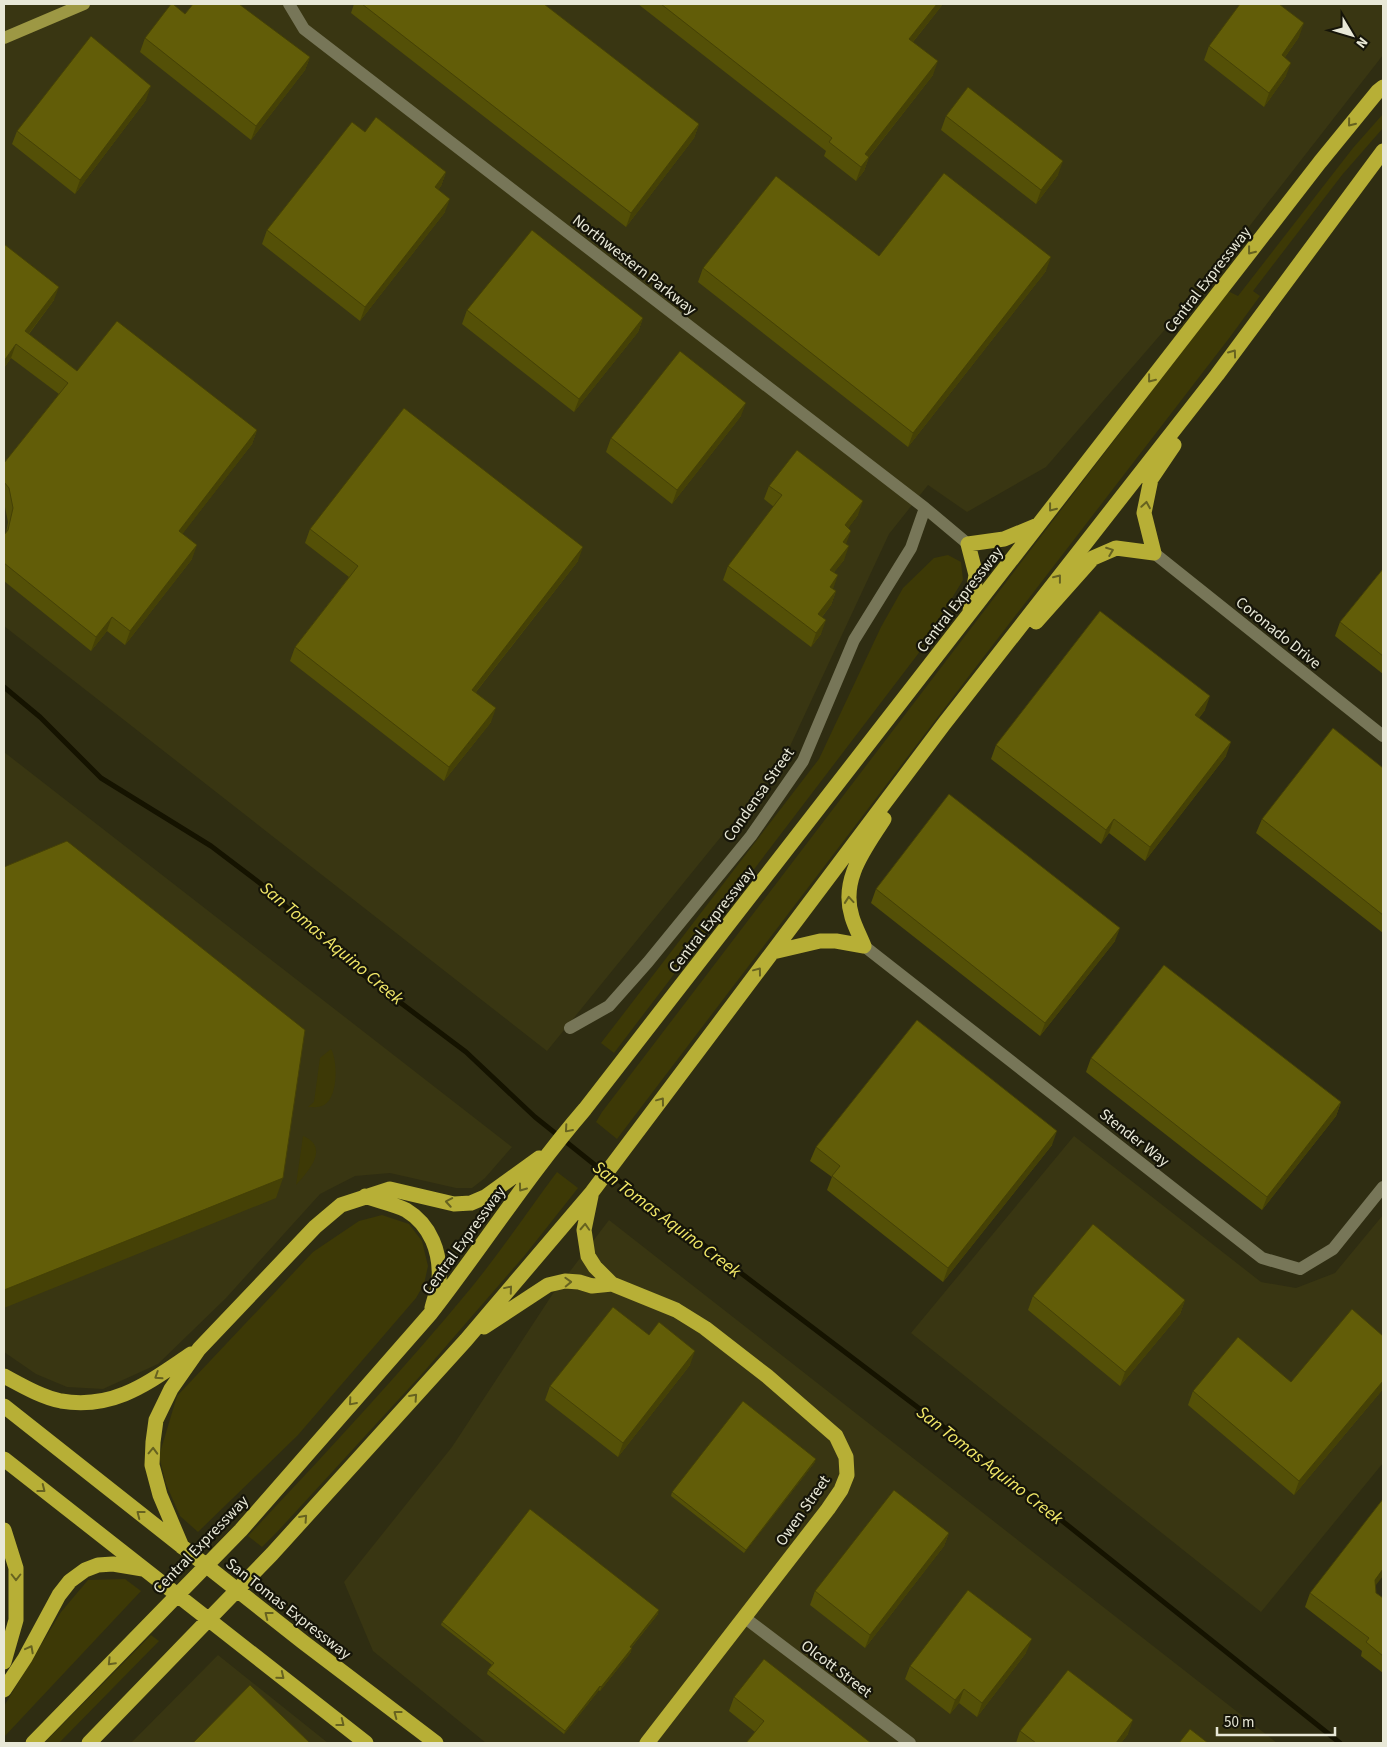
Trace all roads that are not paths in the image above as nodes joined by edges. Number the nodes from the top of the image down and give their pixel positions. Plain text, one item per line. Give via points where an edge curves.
1 (84, 4) edge
2 (290, 4) edge
3 (4, 38) edge
4 (1383, 86) edge
5 (1383, 151) edge
6 (1217, 375) junction
7 (925, 508) junction
8 (1039, 524) junction
9 (968, 544) junction
10 (1154, 553) junction
11 (969, 615) junction
12 (944, 724) junction
13 (1383, 736) edge
14 (864, 946) junction
15 (773, 952) junction
16 (570, 1028) dead end
17 (551, 1148) junction
18 (1383, 1187) edge
19 (592, 1192) junction
20 (365, 1196) junction
21 (612, 1284) junction
22 (431, 1313) junction
23 (466, 1340) junction
24 (199, 1349) junction
25 (4, 1376) edge
26 (4, 1406) edge
27 (4, 1459) edge
28 (4, 1530) edge
29 (182, 1547) junction
30 (146, 1570) junction
31 (745, 1618) junction
32 (4, 1662) edge
33 (4, 1690) edge
34 (32, 1743) edge
35 (89, 1743) edge
36 (366, 1743) edge
37 (436, 1743) edge
38 (648, 1743) edge
39 (910, 1743) edge

1 - 3 main road
2 - 7 street, Northwestern Parkway via 304,29
4 -> 8 highway, Central Expressway via 1320,162
6 -> 5 highway
10 -> 6 highway via 1144,513 1150,479 1210,392
12 -> 6 highway
7 - 9 street, Northwestern Parkway
7 - 16 street, Condensa Street via 911,548 854,640 803,761 751,836 648,962 609,1006
8 - 9 highway via 1004,539
8 - 11 highway, Central Expressway
9 - 11 highway via 976,575
12 -> 10 highway via 1093,558 1116,548
10 - 13 street, Coronado Drive
11 -> 17 highway, Central Expressway via 585,1109
14 -> 12 highway via 848,895 856,864
12 - 15 highway
14 - 15 highway via 820,941
14 - 18 street, Stender Way via 1262,1258 1300,1269 1333,1249
19 -> 15 highway
17 -> 20 highway via 485,1197 471,1202 454,1204 390,1189
17 -> 22 highway, Central Expressway
21 -> 19 highway via 588,1256 584,1230
23 -> 19 highway
20 - 22 highway via 405,1210 419,1220 430,1235 438,1252 439,1282
20 - 24 highway via 341,1205 315,1227
23 -> 21 highway via 548,1285 565,1282 592,1286
21 - 31 highway, Owen Street via 676,1310 705,1328 818,1419 836,1436 846,1456 847,1475 841,1490
22 -> 34 highway, Central Expressway via 240,1530
35 -> 23 highway via 272,1554
24 -> 25 highway via 142,1386 112,1399 84,1403 59,1400
29 -> 24 highway via 160,1495 152,1465 153,1442 156,1420 171,1389
29 -> 26 highway, San Tomas Expressway
27 -> 30 highway
28 -> 32 highway via 16,1568 16,1620
37 -> 29 highway, San Tomas Expressway
33 -> 30 highway via 70,1581 98,1565 113,1564
30 -> 36 highway
31 - 38 highway, Owen Street
31 - 39 street, Olcott Street

